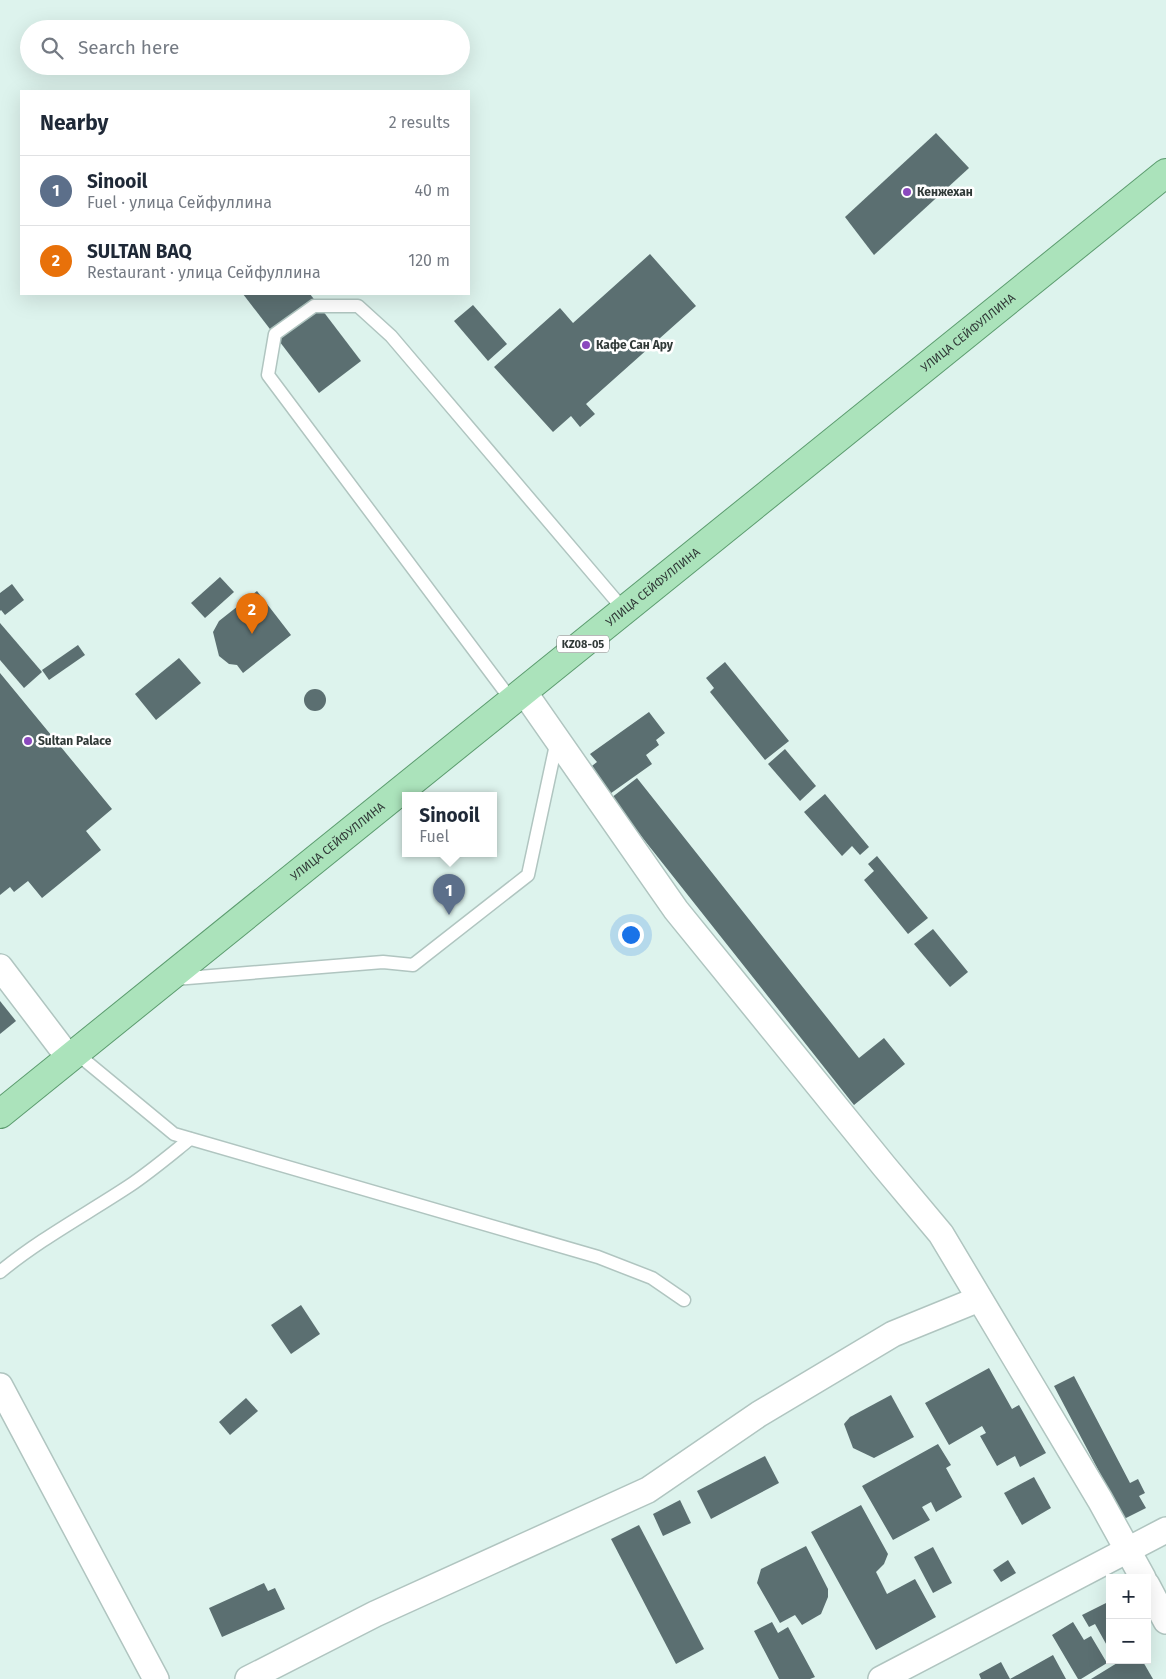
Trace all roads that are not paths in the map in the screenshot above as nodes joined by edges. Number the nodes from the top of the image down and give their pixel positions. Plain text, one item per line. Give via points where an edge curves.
1 (1166, 173) edge
2 (624, 610) junction
3 (518, 697) junction
4 (557, 740) junction
5 (0, 967) edge
6 (165, 980) junction
7 (72, 1056) junction
8 (0, 1114) edge
9 (190, 1139) junction
10 (0, 1272) edge
11 (979, 1299) junction
12 (684, 1300) dead end
13 (0, 1386) edge
14 (1166, 1530) edge
15 (1128, 1549) junction
16 (1141, 1574) edge
17 (1151, 1593) edge
18 (1166, 1621) edge
19 (156, 1679) edge
20 (248, 1679) edge
21 (881, 1679) edge

1 - 2 main road, УЛИЦА СЕЙФУЛЛИНА / KZ08-05
2 - 3 main road, УЛИЦА СЕЙФУЛЛИНА / KZ08-05
2 - 3 lane via 391,336 358,306 314,306 275,334 268,375
3 - 4 street
3 - 6 main road, УЛИЦА СЕЙФУЛЛИНА / KZ08-05
4 - 6 lane via 528,875 413,965 384,962
4 - 11 street via 676,910 941,1234
5 - 7 street
6 - 7 main road, УЛИЦА СЕЙФУЛЛИНА / KZ08-05
7 - 8 main road, УЛИЦА СЕЙФУЛЛИНА / KZ08-05
7 - 9 lane via 174,1134
9 - 10 lane via 130,1185
9 - 12 lane via 598,1256 652,1278
11 - 15 street
11 - 20 street via 893,1334 759,1414 648,1490 375,1614
13 - 19 street
14 - 15 street
15 - 16 street
15 - 21 street
17 - 18 street

